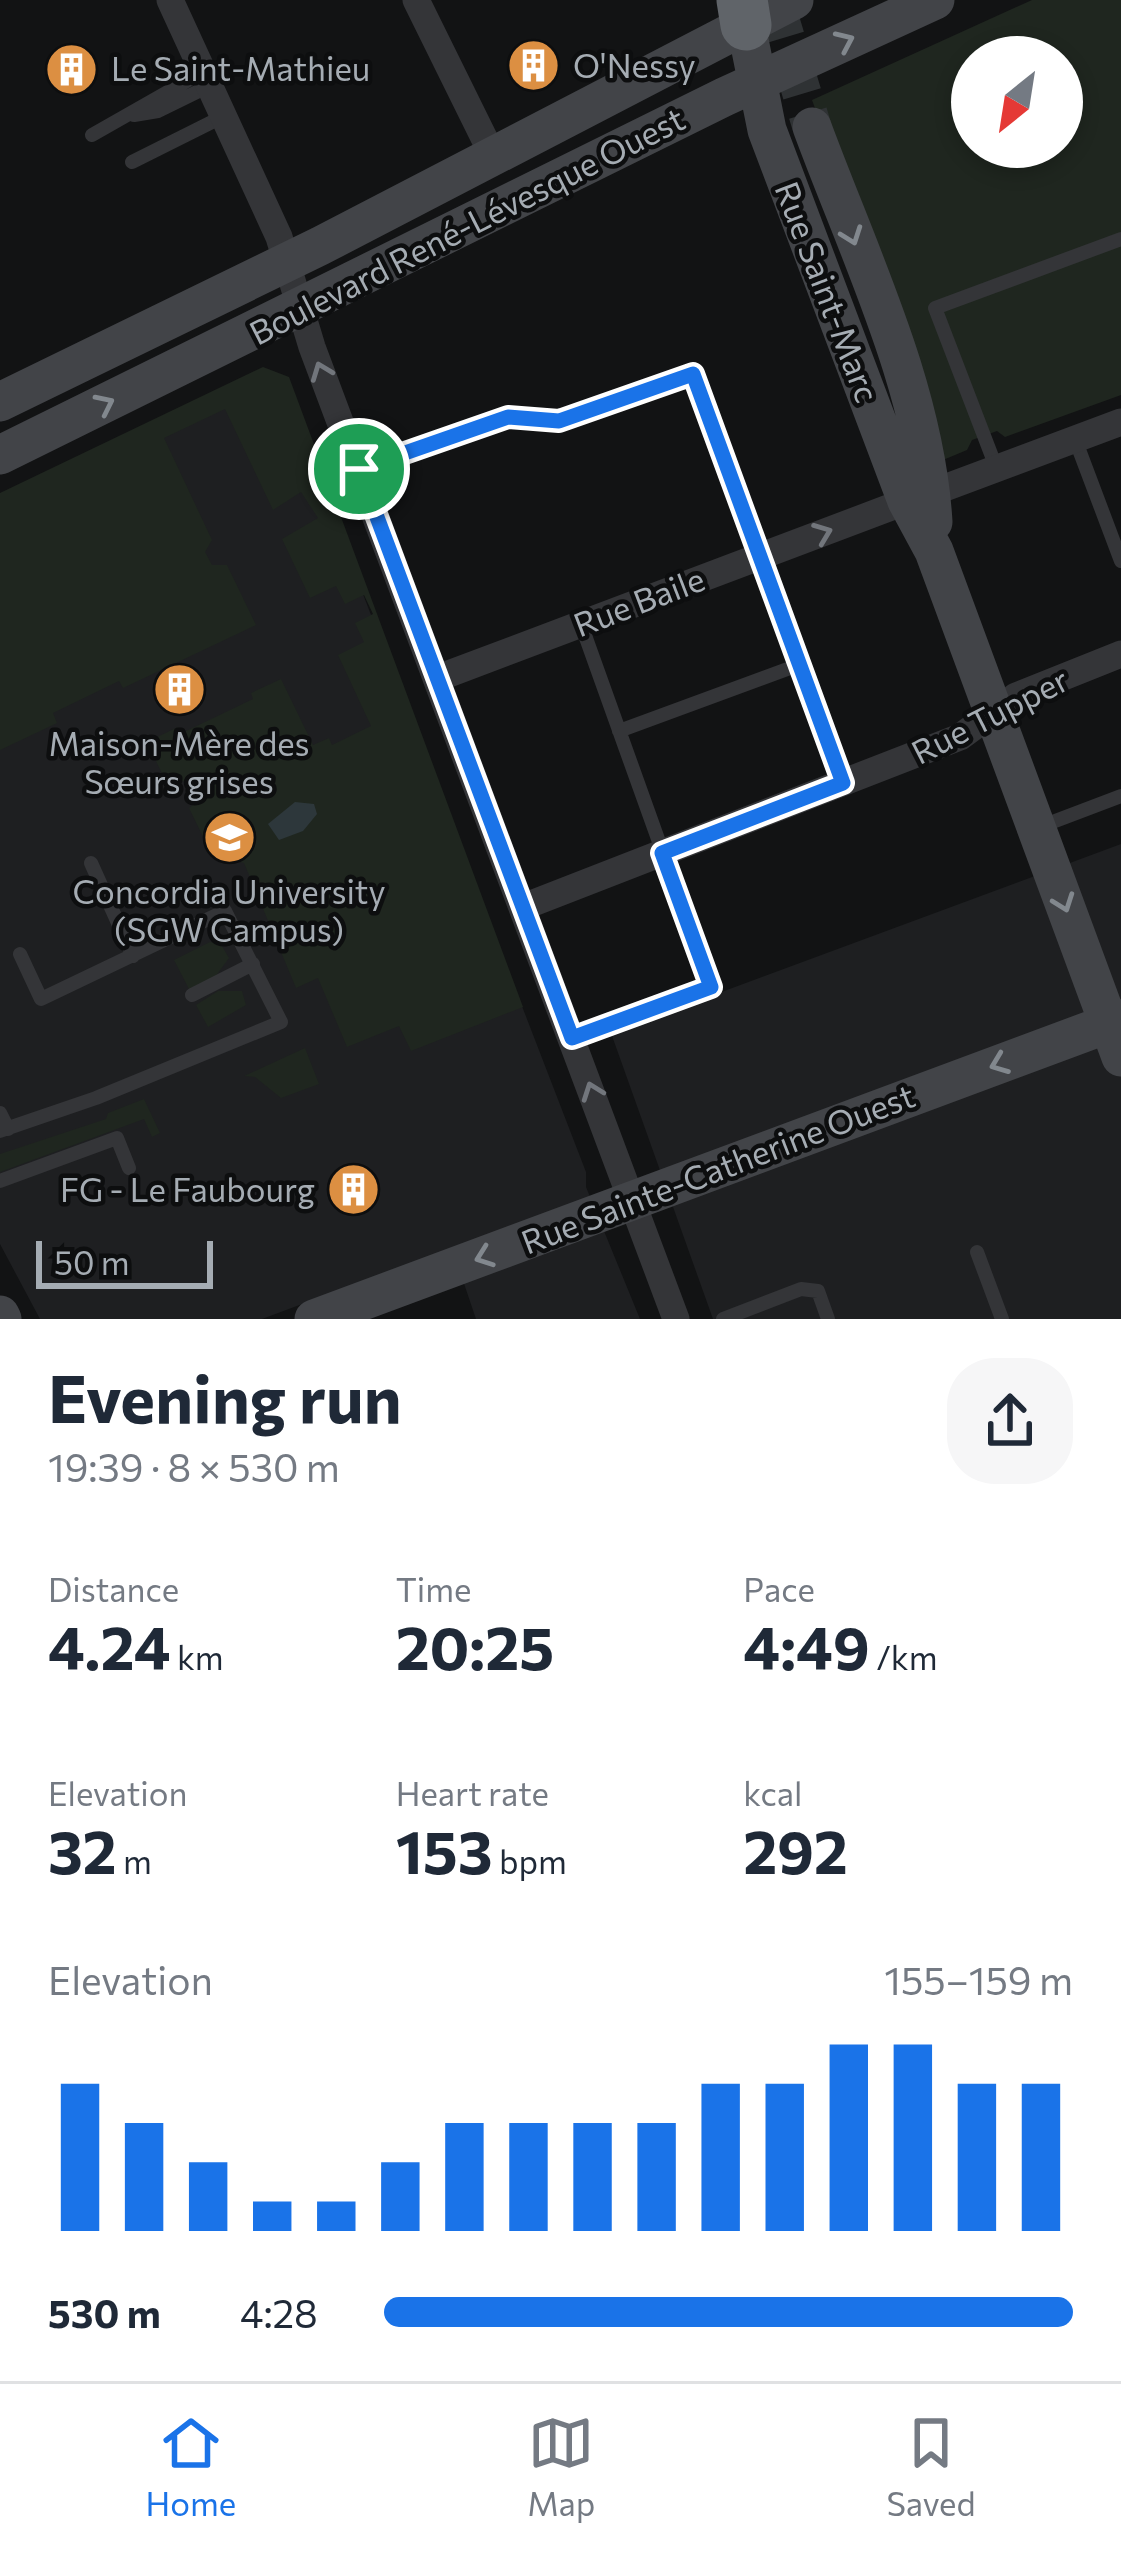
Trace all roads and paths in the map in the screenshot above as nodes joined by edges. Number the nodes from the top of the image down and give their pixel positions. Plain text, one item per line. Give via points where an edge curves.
1 (170, 0) edge
2 (416, 0) edge
3 (794, 0) edge
4 (935, 0) edge
5 (744, 12) edge
6 (204, 80) junction
7 (755, 82) junction
8 (222, 117) junction
9 (812, 127) tunnel mouth
10 (92, 135) dead end
11 (493, 156) junction
12 (132, 162) dead end
13 (1121, 239) edge
14 (287, 261) junction
15 (301, 310) junction
16 (0, 402) edge
17 (1121, 422) edge
18 (1075, 439) junction
19 (0, 455) edge
20 (996, 467) junction
21 (359, 469) junction
22 (919, 497) junction
23 (762, 557) junction
24 (1121, 562) edge
25 (581, 624) junction
26 (1121, 654) edge
27 (800, 664) junction
28 (438, 678) junction
29 (995, 714) junction
30 (619, 730) junction
31 (843, 783) junction
32 (1121, 796) edge
33 (1037, 828) junction
34 (662, 853) junction
35 (91, 863) dead end
36 (523, 907) junction
37 (20, 954) dead end
38 (134, 956) junction
39 (253, 964) junction
40 (192, 995) dead end
41 (1117, 1033) edge
42 (572, 1038) junction
43 (0, 1113) edge
44 (4, 1130) edge
45 (129, 1168) dead end
46 (0, 1181) edge
47 (633, 1201) junction
48 (977, 1252) dead end
49 (336, 1315) edge
50 (676, 1319) edge
51 (723, 1319) edge
52 (828, 1319) edge
53 (1002, 1319) edge

1 - 6 street
2 - 11 street
3 - 5 street, Boulevard René-Lévesque Ouest
7 -> 4 street, Boulevard René-Lévesque Ouest
5 - 7 street, Rue Saint-Marc
5 - 11 street, Boulevard René-Lévesque Ouest
6 - 8 street
6 - 10 lane via 158,111
7 - 15 street, Boulevard René-Lévesque Ouest
7 - 22 street, Rue Saint-Marc via 772,147
8 - 12 lane
8 - 14 street
9 -> 22 street, Rue Saint-Marc via 901,373
11 - 14 street, Boulevard René-Lévesque Ouest
13 - 20 lane via 935,308
14 - 15 street
14 - 16 street, Boulevard René-Lévesque Ouest
19 -> 15 street, Boulevard René-Lévesque Ouest
21 -> 15 street
17 - 18 street, Rue Baile
18 - 20 street, Rue Baile
18 - 24 lane
20 - 22 street, Rue Baile
21 - 23 lane via 508,417 559,421 693,374
21 - 28 street
23 -> 22 street, Rue Baile
22 - 29 street, Rue Saint-Marc
23 - 25 street, Rue Baile
23 - 27 lane
25 - 28 street, Rue Baile
25 - 30 lane
26 - 29 street, Rue Tupper via 1016,696
27 - 30 lane
27 - 31 lane
28 - 36 street
29 - 31 street, Rue Tupper via 967,734
29 - 33 street, Rue Saint-Marc
30 - 34 lane
31 - 34 street, Rue Tupper
32 - 33 lane
33 -> 41 street, Rue Saint-Marc
34 - 36 street, Rue Tupper
34 - 42 lane via 711,987
35 - 38 lane
36 - 42 street
37 - 38 lane via 41,999
38 - 39 lane via 225,911
39 - 40 lane
39 - 44 lane via 281,1022
41 -> 47 street, Rue Sainte-Catherine Ouest
47 -> 42 street
43 - 44 lane
45 - 46 lane via 117,1138
47 -> 49 street, Rue Sainte-Catherine Ouest
47 - 50 street
48 - 53 lane
51 - 52 lane via 801,1289 818,1292

